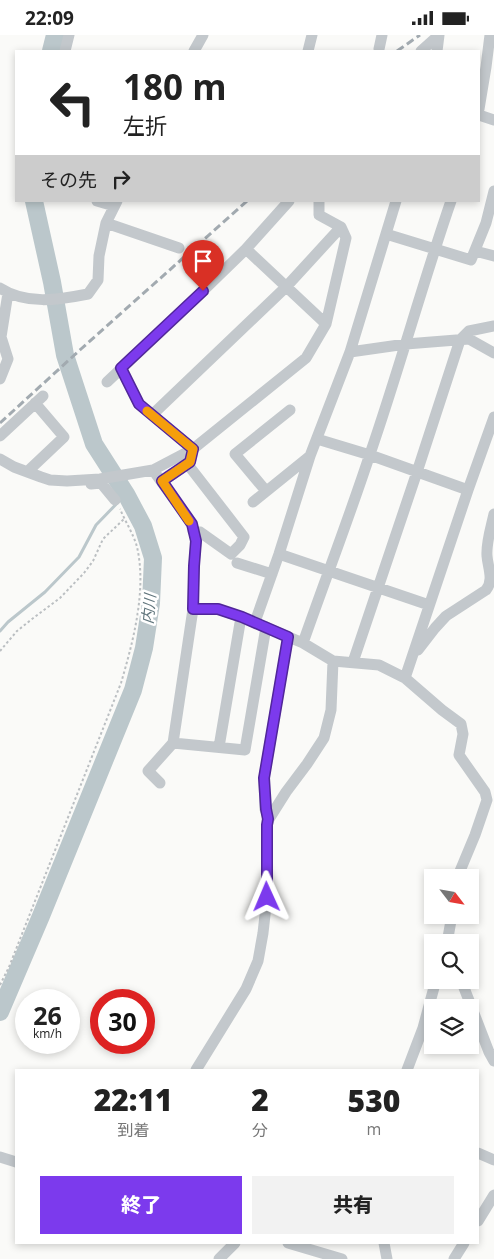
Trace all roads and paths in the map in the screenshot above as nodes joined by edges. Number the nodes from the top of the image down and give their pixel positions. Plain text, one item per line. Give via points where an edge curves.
1 (69, 35) edge
2 (203, 35) edge
3 (312, 35) edge
4 (382, 35) edge
5 (490, 35) edge
6 (379, 49) dead end
7 (66, 50) edge
8 (195, 50) edge
9 (308, 50) edge
10 (422, 50) edge
11 (437, 50) edge
12 (480, 103) edge
13 (480, 115) edge
14 (494, 120) edge
15 (494, 191) edge
16 (288, 202) edge
17 (319, 202) edge
18 (396, 202) edge
19 (451, 202) edge
20 (115, 204) edge
21 (106, 223) junction
22 (342, 227) junction
23 (386, 234) junction
24 (179, 248) dead end
25 (246, 249) junction
26 (434, 249) junction
27 (475, 251) junction
28 (494, 256) edge
29 (286, 287) junction
30 (4, 290) edge
31 (326, 324) junction
32 (494, 325) edge
33 (460, 340) junction
34 (406, 344) junction
35 (350, 352) junction
36 (494, 353) edge
37 (4, 358) edge
38 (121, 368) junction
39 (0, 379) edge
40 (107, 382) dead end
41 (290, 409) dead end
42 (152, 415) junction
43 (494, 417) edge
44 (0, 436) edge
45 (317, 439) junction
46 (193, 449) junction
47 (370, 455) junction
48 (310, 456) junction
49 (0, 459) edge
50 (190, 462) junction
51 (153, 470) junction
52 (27, 472) junction
53 (418, 472) junction
54 (41, 477) junction
55 (162, 481) junction
56 (468, 490) junction
57 (266, 491) junction
58 (115, 500) dead end
59 (253, 502) dead end
60 (121, 512) dead end
61 (494, 514) edge
62 (124, 519) junction
63 (194, 531) junction
64 (279, 554) junction
65 (237, 563) dead end
66 (329, 571) junction
67 (272, 574) junction
68 (378, 588) junction
69 (429, 605) junction
70 (193, 609) junction
71 (242, 617) junction
72 (255, 622) junction
73 (266, 627) junction
74 (288, 637) junction
75 (303, 643) junction
76 (0, 651) edge
77 (411, 660) junction
78 (333, 661) junction
79 (352, 662) junction
80 (405, 678) junction
81 (173, 743) junction
82 (219, 747) junction
83 (160, 783) dead end
84 (268, 819) junction
85 (461, 869) edge
86 (0, 985) edge
87 (434, 989) edge
88 (464, 989) edge
89 (494, 1061) edge
90 (197, 1069) edge
91 (407, 1069) edge
92 (479, 1153) edge
93 (0, 1157) edge
94 (494, 1160) edge
95 (15, 1162) edge
96 (494, 1195) edge
97 (479, 1219) edge
98 (234, 1244) edge
99 (291, 1244) edge
100 (384, 1244) edge
101 (463, 1244) edge
102 (219, 1259) edge
103 (342, 1259) edge
104 (387, 1259) edge
105 (454, 1259) edge

1 - 7 street
2 - 8 street
3 - 9 street
4 - 6 street
5 - 12 street
10 - 11 street via 439,35
13 - 14 street
15 - 27 street
16 - 25 street
17 - 22 street via 319,215
18 - 23 street
19 - 26 street
20 - 21 street
21 - 24 street
21 - 30 street via 98,280 88,294 43,300 25,299
22 - 29 street
22 - 31 street via 346,238
23 - 26 street
23 - 35 street
25 - 29 street
25 - 38 street
26 - 27 street via 471,260
26 - 34 street
27 - 28 street
29 - 31 street
29 - 42 street
30 - 37 street via 1,337
31 - 46 street via 306,358
32 - 33 street via 470,331
33 - 34 street
33 - 36 street via 469,339
33 - 53 street
34 - 35 street
34 - 47 street
35 - 45 street
37 - 39 street
38 - 40 street
38 - 42 street via 139,404
41 - 57 street via 234,454
42 - 46 street
43 - 56 street
44 - 52 street via 39,400 64,437
45 - 47 street
45 - 48 street
46 - 50 street
46 - 51 street
47 - 53 street
47 - 66 street
48 - 57 street
48 - 64 street
49 - 52 street
50 - 55 street
50 - 63 street via 190,467 244,537 231,554
51 - 54 street via 100,479 67,481
51 - 55 street
52 - 54 street
53 - 56 street
53 - 68 street
54 - 58 street via 57,489 101,483
55 - 63 street
56 - 69 street
57 - 59 street
60 - 62 path
61 - 77 street via 487,554 489,587 446,616
62 - 76 path via 103,539 93,561 60,599 17,631
62 - 86 path via 136,545 140,564 133,640 120,683
63 - 70 street
64 - 66 street
64 - 67 street
65 - 67 street
66 - 68 street
66 - 75 street
67 - 72 street
68 - 69 street
68 - 79 street
69 - 77 street
70 - 71 street via 218,609
70 - 81 street
71 - 72 street
71 - 82 street
72 - 73 street
73 - 74 street
73 - 82 street via 245,749
74 - 75 street
74 - 84 street via 264,778
75 - 78 street
77 - 80 street
78 - 79 street
78 - 84 street via 331,710 324,738
79 - 80 street via 379,665
80 - 85 street via 461,724 463,734 459,755 485,792 487,800
81 - 82 street
81 - 83 street via 148,771
84 - 90 street via 267,897 258,961 246,989
87 - 91 street
88 - 89 street
92 - 94 street
93 - 95 street
96 - 97 street
98 - 102 street
99 - 103 street
100 - 104 street
101 - 105 street

